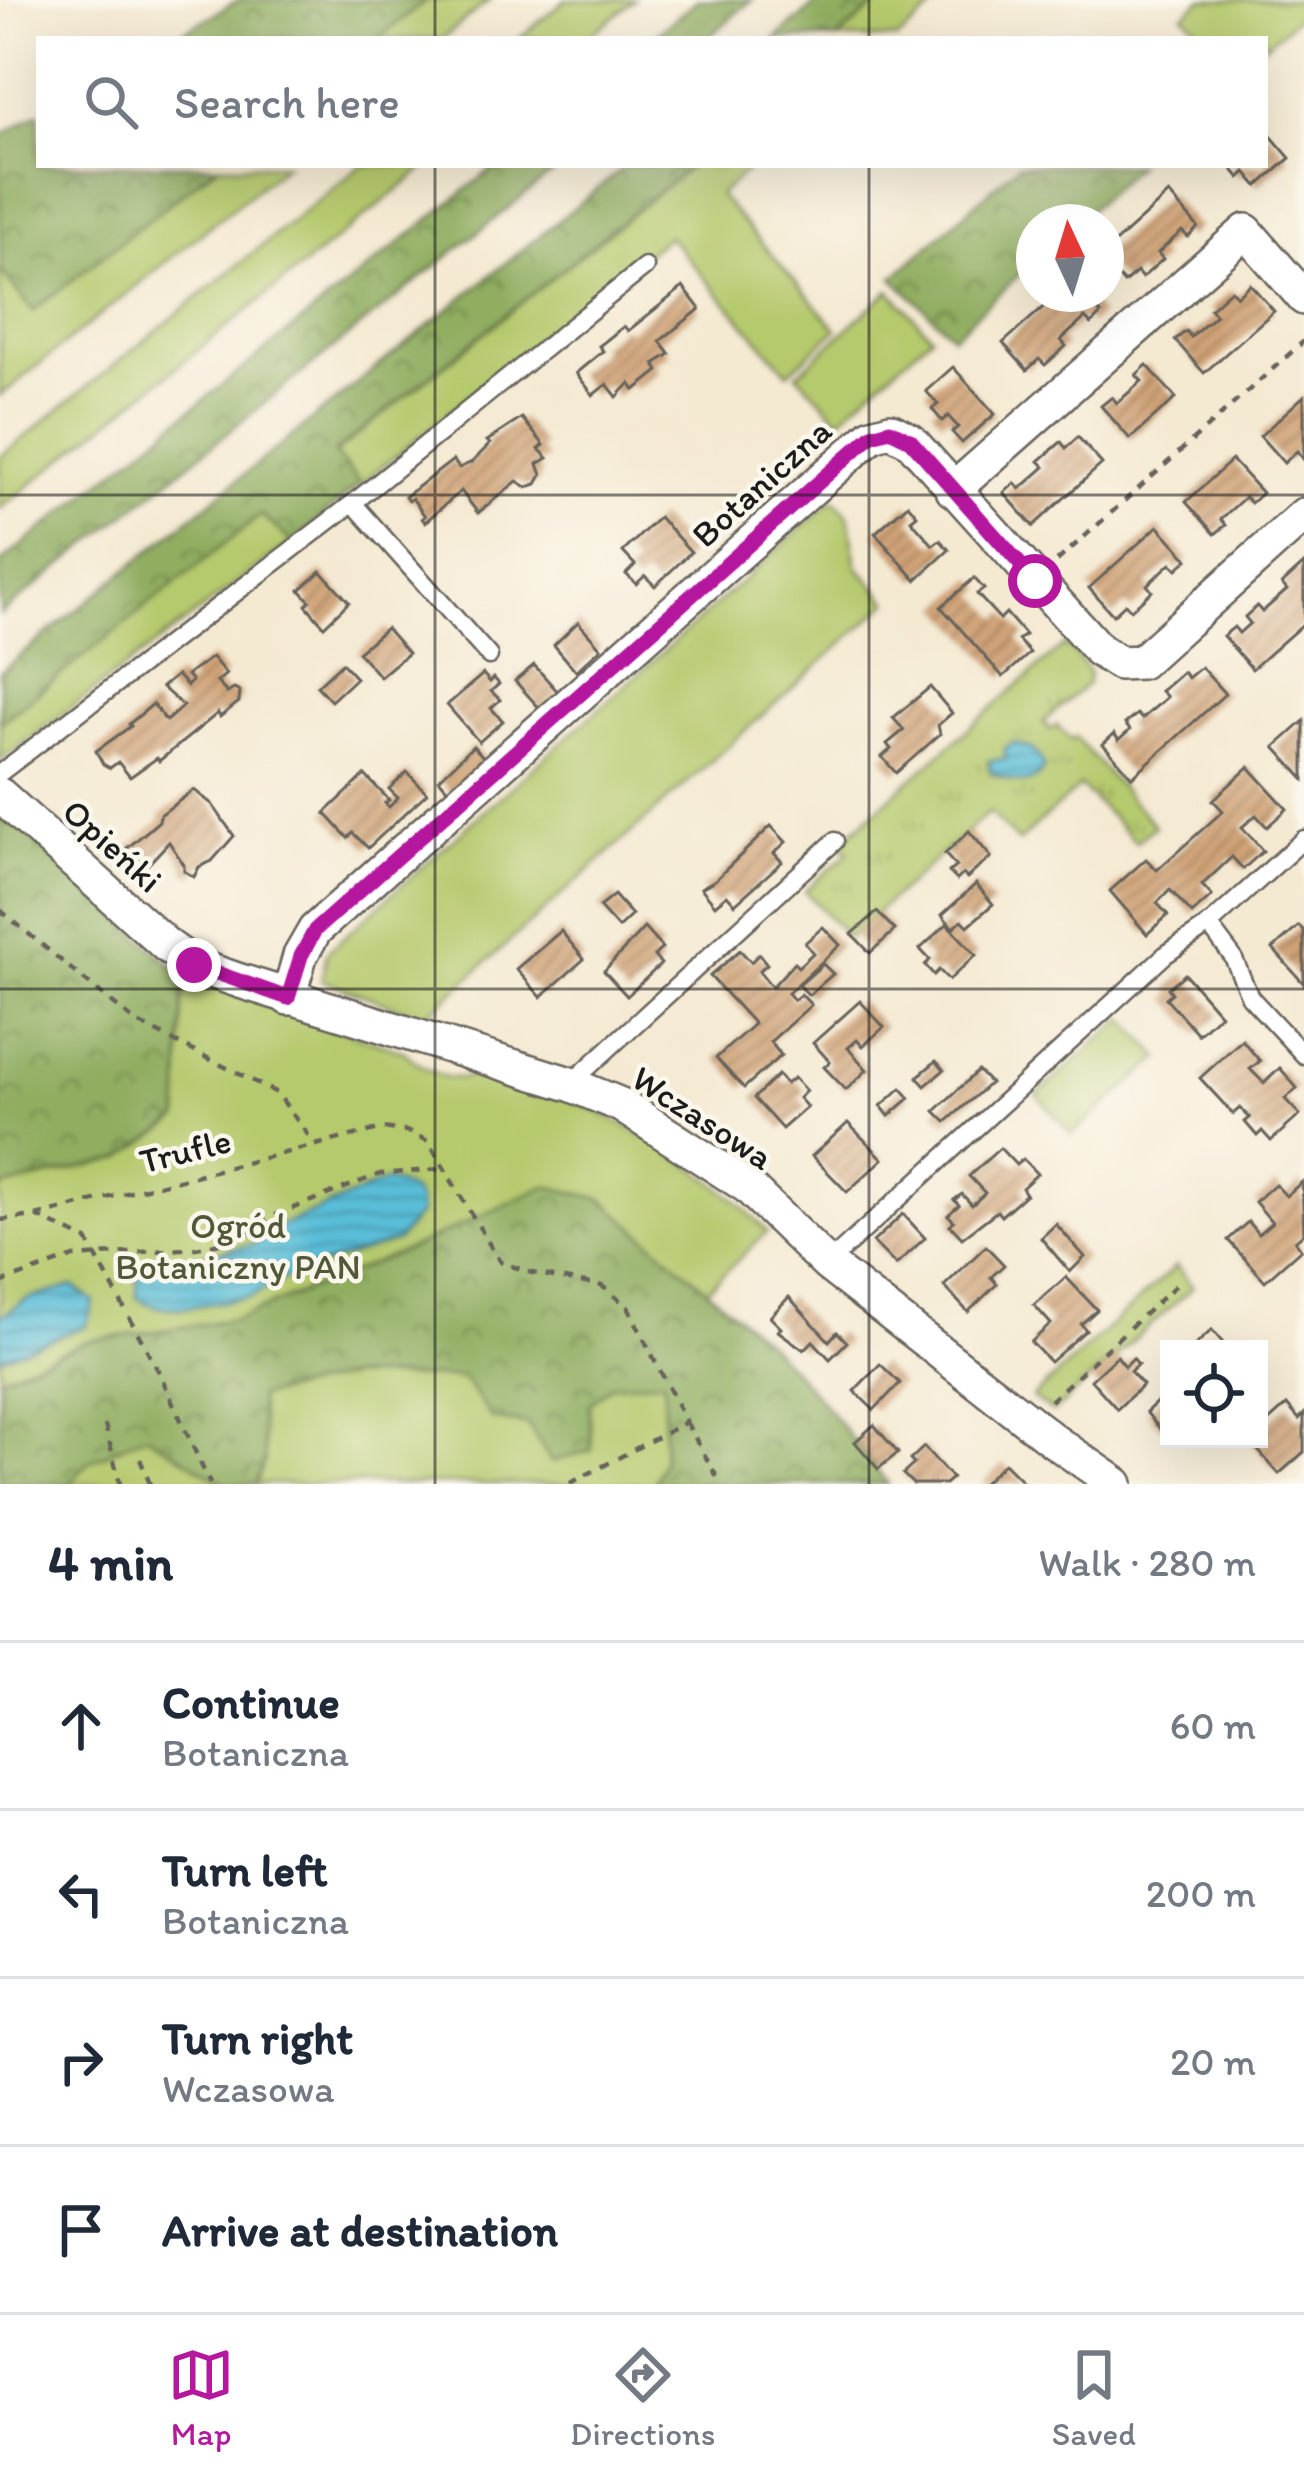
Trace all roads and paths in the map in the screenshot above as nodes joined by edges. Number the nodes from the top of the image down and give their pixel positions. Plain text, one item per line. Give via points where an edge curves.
1 (645, 267) dead end
2 (1304, 298) edge
3 (1304, 341) edge
4 (953, 490) junction
5 (353, 503) junction
6 (1304, 515) edge
7 (1035, 581) junction
8 (489, 656) dead end
9 (0, 773) edge
10 (0, 795) edge
11 (1304, 839) edge
12 (835, 841) dead end
13 (0, 910) edge
14 (1209, 925) junction
15 (240, 981) joint
16 (288, 998) junction
17 (1304, 1055) edge
18 (570, 1084) junction
19 (316, 1146) junction
20 (443, 1168) junction
21 (35, 1216) junction
22 (0, 1220) edge
23 (97, 1258) junction
24 (827, 1264) junction
25 (0, 1283) edge
26 (1176, 1285) dead end
27 (1028, 1421) junction
28 (686, 1423) junction
29 (105, 1425) dead end
30 (140, 1459) dead end
31 (120, 1484) edge
32 (150, 1484) edge
33 (210, 1484) edge
34 (568, 1484) edge
35 (722, 1484) edge
36 (1116, 1484) edge

1 - 5 lane
2 - 4 street via 1246,231
3 - 7 path
4 - 7 street, Botaniczna
4 - 16 street, Botaniczna via 910,440 890,430 872,435 315,930
5 - 8 lane
5 - 9 lane
6 - 7 street, Botaniczna via 1133,664 1099,650
10 - 15 street, Opieńki via 178,955
11 - 14 lane
12 - 18 lane
13 - 19 path via 134,1021 277,1093
14 - 17 lane via 1250,997
14 - 24 lane via 1165,955
15 - 16 street, Wczasowa
16 - 18 street, Wczasowa
18 - 24 street, Wczasowa via 621,1105 747,1186
19 - 20 path, Trufle via 382,1127 406,1131 428,1142
19 - 21 path, Trufle
20 - 23 path via 380,1174 239,1238
20 - 28 path via 500,1262 602,1286 628,1307
21 - 22 path, Trufle
21 - 23 path via 86,1240
23 - 25 path via 74,1257
23 - 33 path
24 - 27 street, Wczasowa
26 - 27 path
27 - 36 street, Wczasowa
28 - 34 path
28 - 35 path
29 - 31 path
30 - 32 path

